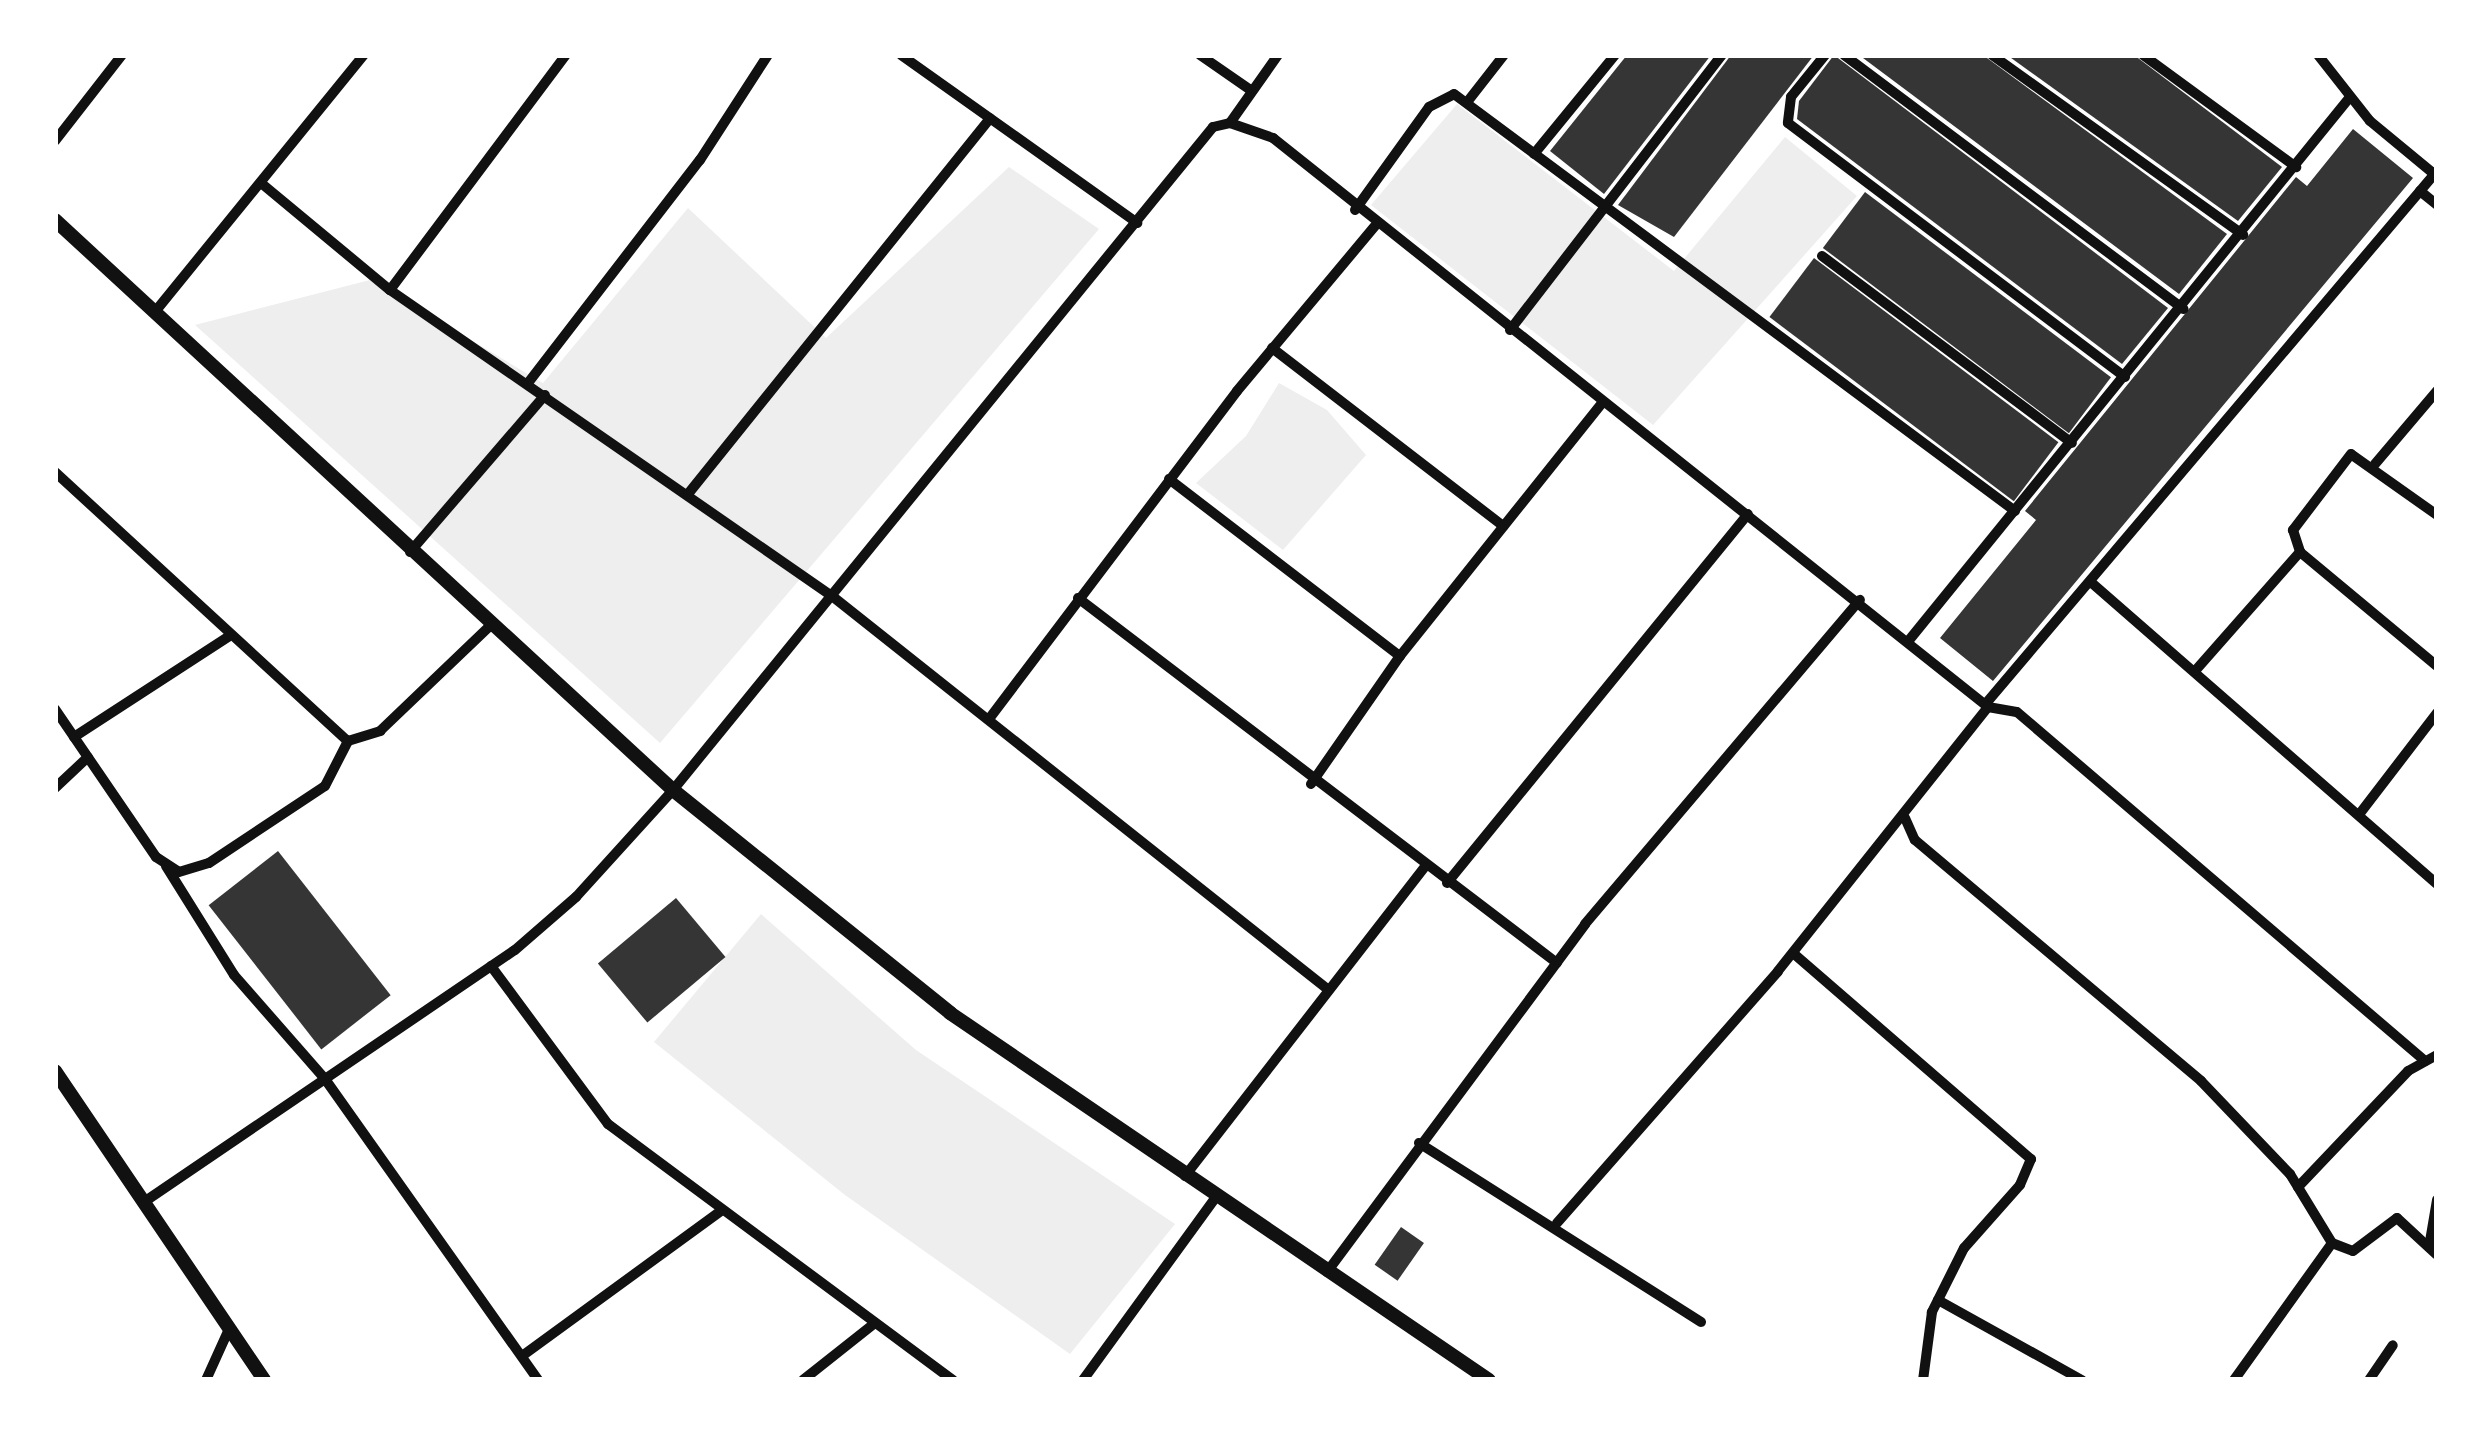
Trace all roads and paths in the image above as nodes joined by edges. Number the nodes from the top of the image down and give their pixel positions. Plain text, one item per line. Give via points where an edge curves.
1 (122, 55) edge
2 (364, 55) edge
3 (566, 55) edge
4 (768, 55) edge
5 (901, 55) edge
6 (1200, 55) edge
7 (1278, 55) edge
8 (1504, 55) edge
9 (1615, 55) edge
10 (1722, 55) edge
11 (1825, 55) edge
12 (1844, 55) edge
13 (1992, 55) edge
14 (2142, 55) edge
15 (2318, 55) edge
16 (1252, 91) junction
17 (2350, 98) junction
18 (1468, 101) junction
19 (990, 118) junction
20 (1230, 122) junction
21 (55, 141) edge
22 (1534, 154) junction
23 (2296, 166) junction
24 (2436, 173) edge
25 (261, 183) junction
26 (2420, 191) junction
27 (1603, 202) junction
28 (2437, 205) edge
29 (1354, 210) junction
30 (55, 220) edge
31 (1137, 223) junction
32 (1375, 226) junction
33 (2243, 235) junction
34 (1822, 256) dead end
35 (390, 290) junction
36 (2184, 309) junction
37 (154, 314) junction
38 (1510, 330) junction
39 (1272, 348) junction
40 (2126, 378) junction
41 (528, 382) junction
42 (2437, 391) edge
43 (545, 395) junction
44 (1603, 402) junction
45 (2072, 443) junction
46 (2375, 464) junction
47 (56, 474) edge
48 (1168, 479) junction
49 (688, 494) junction
50 (2015, 511) junction
51 (1748, 514) junction
52 (2437, 515) edge
53 (1503, 526) junction
54 (410, 552) junction
55 (2300, 552) junction
56 (2092, 584) junction
57 (832, 596) junction
58 (1078, 598) junction
59 (1860, 600) junction
60 (489, 627) junction
61 (228, 637) junction
62 (1910, 639) junction
63 (1400, 656) junction
64 (2437, 666) edge
65 (2194, 671) junction
66 (1988, 704) junction
67 (55, 709) edge
68 (2437, 713) edge
69 (989, 719) junction
70 (74, 737) junction
71 (348, 741) junction
72 (88, 757) junction
73 (1312, 784) junction
74 (55, 788) edge
75 (673, 790) junction
76 (2361, 812) junction
77 (1905, 818) junction
78 (166, 866) junction
79 (1425, 867) junction
80 (1447, 883) junction
81 (2437, 884) edge
82 (1793, 953) junction
83 (1557, 963) junction
84 (491, 966) junction
85 (1326, 988) junction
86 (2437, 1055) edge
87 (2425, 1061) junction
88 (55, 1071) edge
89 (325, 1079) junction
90 (1419, 1144) junction
91 (1184, 1177) junction
92 (2298, 1187) junction
93 (1215, 1198) junction
94 (2437, 1200) edge
95 (144, 1202) junction
96 (722, 1210) junction
97 (1558, 1223) junction
98 (2332, 1243) junction
99 (2433, 1251) edge
100 (1327, 1272) junction
101 (1938, 1300) junction
102 (1702, 1322) dead end
103 (875, 1323) junction
104 (229, 1329) junction
105 (2393, 1345) dead end
106 (522, 1356) junction
107 (206, 1380) edge
108 (264, 1380) edge
109 (538, 1380) edge
110 (803, 1380) edge
111 (953, 1380) edge
112 (1083, 1380) edge
113 (1489, 1380) edge
114 (1923, 1380) edge
115 (2082, 1380) edge
116 (2234, 1380) edge
117 (2370, 1380) edge

1 - 21 street
2 - 25 street
3 - 35 street
4 - 41 street via 700,160
5 - 19 street
6 - 16 street
7 - 16 street
8 - 18 street
9 - 22 street
10 - 27 street
11 - 40 street via 1791,98 1788,122
12 - 36 street
13 - 33 street
14 - 23 street
15 - 17 street
16 - 20 street
17 - 23 street
17 - 24 street
18 - 22 street
18 - 29 street via 1454,94 1429,107
19 - 31 street
19 - 49 street
20 - 29 street via 1273,138
20 - 31 street via 1199,139
22 - 27 street
23 - 33 street
24 - 26 street
25 - 35 street
25 - 37 street
26 - 28 street
26 - 56 street
27 - 38 street
27 - 50 street
29 - 32 street
30 - 37 street
31 - 57 street
32 - 38 street
32 - 39 street
33 - 36 street
34 - 45 street
35 - 41 street
36 - 40 street
37 - 54 street
38 - 44 street
39 - 48 street
39 - 53 street
40 - 45 street
41 - 43 street
42 - 46 street
43 - 49 street
43 - 54 street
44 - 51 street
44 - 53 street
45 - 50 street
46 - 52 street
46 - 55 street via 2361,454 2342,460 2293,530
47 - 61 street
48 - 58 street
48 - 63 street
49 - 57 street
50 - 62 street
51 - 59 street
51 - 80 street
53 - 63 street
54 - 60 street
55 - 64 street
55 - 65 street
56 - 65 street
56 - 66 street
57 - 69 street
57 - 75 street
58 - 69 street
58 - 73 street
59 - 62 street
59 - 83 street
60 - 71 street via 380,731
60 - 75 street
61 - 70 street
61 - 71 street
62 - 66 street
63 - 73 street
65 - 76 street
66 - 77 street
66 - 87 street via 2017,712
67 - 70 street
68 - 76 street
69 - 85 street
70 - 72 street
71 - 78 street via 339,772 299,804 193,872
72 - 74 street
72 - 78 street
73 - 79 street
75 - 84 street via 576,897
75 - 91 street via 950,1013
76 - 81 street
77 - 82 street
77 - 92 street via 1915,840 2201,1081
78 - 89 street via 234,975
79 - 80 street
79 - 85 street
80 - 83 street
82 - 97 street
82 - 101 street via 2031,1160 1964,1248
83 - 90 street
84 - 89 street
84 - 96 street via 608,1124
85 - 91 street
86 - 87 street
87 - 92 street
88 - 95 street
89 - 95 street
89 - 106 street
90 - 97 street
90 - 100 street
91 - 93 street
92 - 98 street
93 - 100 street
93 - 112 street
94 - 99 street
95 - 104 street
96 - 103 street
96 - 106 street
97 - 102 street
98 - 99 street via 2354,1250 2397,1218
98 - 116 street
100 - 113 street
101 - 114 street
101 - 115 street
103 - 110 street
103 - 111 street
104 - 107 street
104 - 108 street
105 - 117 street
106 - 109 street

